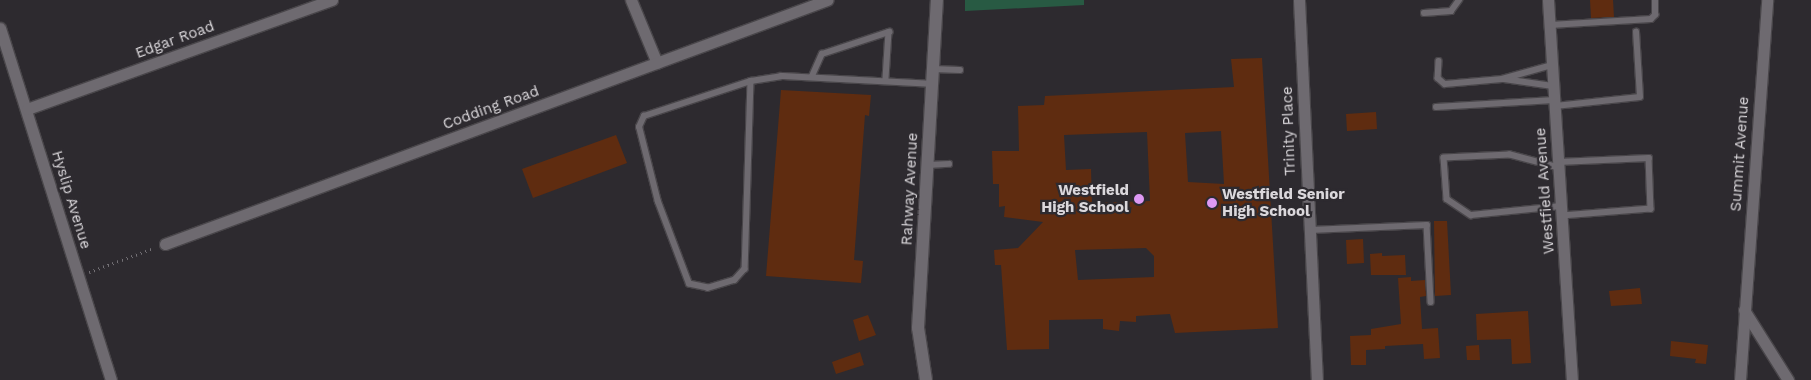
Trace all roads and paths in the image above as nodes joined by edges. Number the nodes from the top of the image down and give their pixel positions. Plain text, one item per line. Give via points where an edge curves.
1 (332, 0) edge
2 (631, 0) edge
3 (827, 0) edge
4 (937, 0) edge
5 (1299, 0) edge
6 (1459, 0) edge
7 (1548, 0) edge
8 (1655, 0) edge
9 (1767, 0) edge
10 (1424, 13) dead end
11 (1550, 26) junction
12 (0, 28) edge
13 (1636, 32) dead end
14 (1439, 61) dead end
15 (657, 63) junction
16 (1552, 65) junction
17 (933, 69) junction
18 (960, 70) dead end
19 (812, 76) junction
20 (886, 79) junction
21 (1502, 79) junction
22 (750, 81) junction
23 (932, 84) junction
24 (1553, 86) junction
25 (1555, 103) junction
26 (1436, 107) dead end
27 (27, 109) junction
28 (948, 164) dead end
29 (928, 165) junction
30 (1559, 165) junction
31 (1561, 211) junction
32 (1308, 230) junction
33 (165, 244) joint
34 (78, 276) junction
35 (1431, 302) dead end
36 (1744, 310) junction
37 (112, 380) edge
38 (926, 380) edge
39 (1317, 380) edge
40 (1572, 380) edge
41 (1740, 380) edge
42 (1788, 380) edge

1 - 27 street, Edgar Road
2 - 15 street
3 - 15 street, Codding Road
4 - 17 street, Rahway Avenue
5 - 32 street, Trinity Place
6 - 10 lane via 1451,11
7 - 11 street, Westfield Avenue
8 - 11 lane via 1656,15 1651,19
9 - 36 street, Summit Avenue
11 - 16 street, Westfield Avenue
12 - 27 street, Hyslip Avenue
13 - 25 lane via 1640,97
14 - 21 lane via 1438,78 1445,84
15 - 33 street, Codding Road
16 - 21 lane
16 - 24 street, Westfield Avenue
17 - 18 lane
17 - 23 street, Rahway Avenue
19 - 20 lane
19 - 20 lane via 822,54 889,32
19 - 22 lane
20 - 23 lane
21 - 24 lane
22 - 22 lane via 644,116 639,127 658,202 689,284 708,288 735,280 745,269
23 - 29 street, Rahway Avenue
24 - 25 street, Westfield Avenue
25 - 26 lane
25 - 30 street, Westfield Avenue
27 - 34 street, Hyslip Avenue
28 - 29 lane
29 - 38 street, Rahway Avenue via 918,328
30 - 31 street, Westfield Avenue
30 - 31 lane via 1649,158 1652,209
30 - 31 lane via 1510,155 1444,158 1446,199 1470,215
31 - 40 street, Westfield Avenue
32 - 35 lane via 1427,225
32 - 39 street, Trinity Place
33 - 34 path
34 - 37 street, Hyslip Avenue
36 - 41 street, Summit Avenue
36 - 42 street

